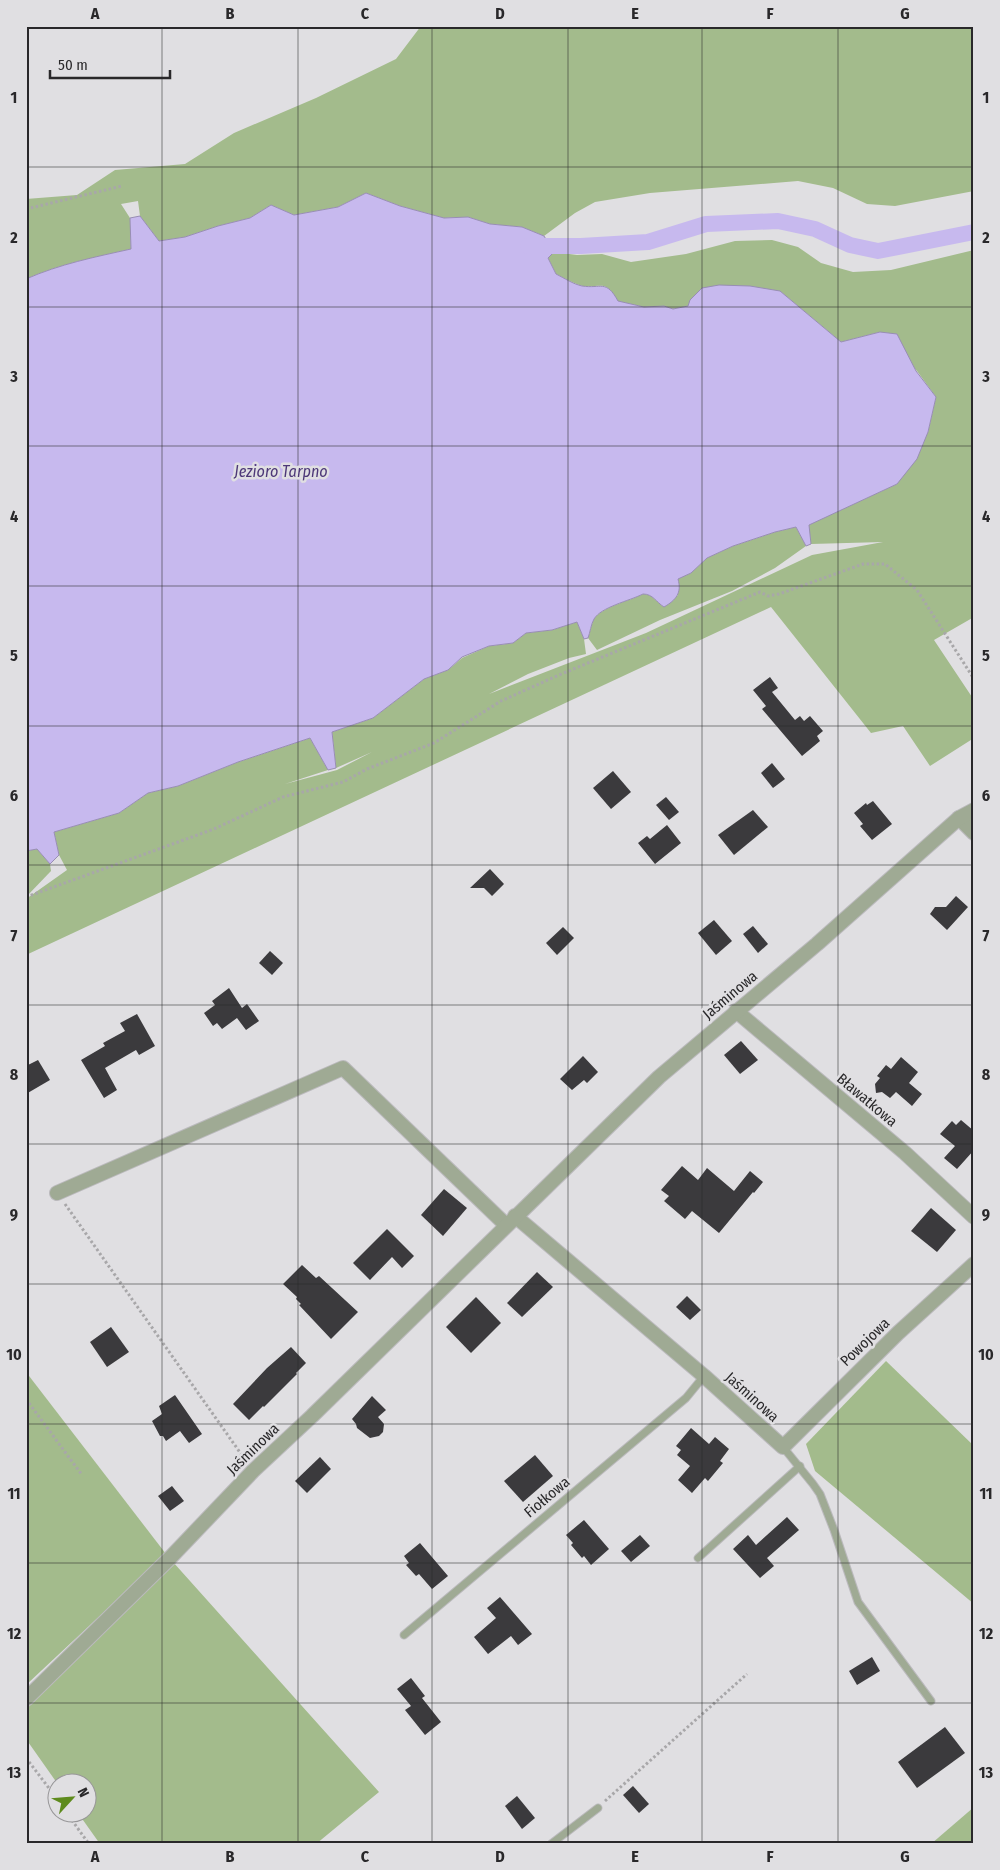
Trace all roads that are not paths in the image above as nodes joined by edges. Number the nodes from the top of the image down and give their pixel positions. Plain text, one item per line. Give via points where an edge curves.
1 (974, 810) edge
2 (959, 818) junction
3 (974, 833) edge
4 (736, 1012) junction
5 (57, 1194) road end
6 (974, 1217) edge
7 (511, 1221) junction
8 (974, 1264) edge
9 (704, 1376) junction
10 (783, 1446) junction
11 (800, 1466) junction
12 (698, 1558) dead end
13 (404, 1635) dead end
14 (26, 1700) edge
15 (931, 1702) dead end
16 (598, 1808) road end
17 (551, 1844) edge

1 - 2 street, Jaśminowa
2 - 3 street
2 - 4 street, Jaśminowa
4 - 6 street, Bławatkowa via 905,1153
4 - 7 street, Jaśminowa via 658,1076
5 - 7 street, Jaśminowa via 343,1068
7 - 9 street, Jaśminowa
7 - 14 street, Jaśminowa via 253,1471
8 - 10 street, Powojowa
9 - 10 street, Jaśminowa
9 - 13 lane, Fiołkowa via 686,1398
10 - 11 lane
11 - 12 lane
11 - 15 lane via 820,1494 858,1602
16 - 17 lane

